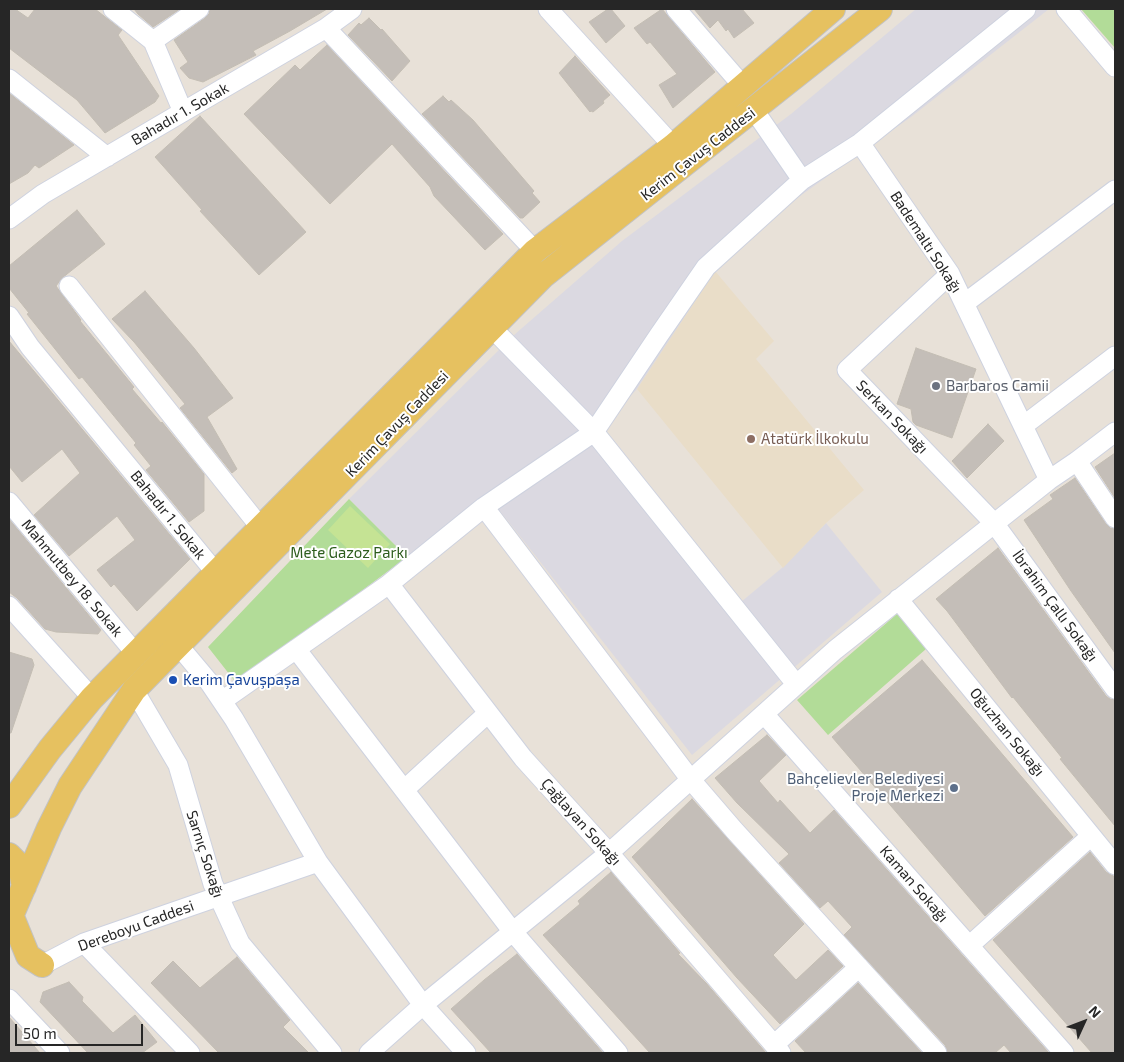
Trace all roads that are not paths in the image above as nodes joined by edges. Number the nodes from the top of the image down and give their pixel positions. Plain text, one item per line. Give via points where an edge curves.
1 (113, 9) edge
2 (199, 9) edge
3 (352, 9) edge
4 (548, 9) edge
5 (676, 9) edge
6 (833, 9) edge
7 (880, 9) edge
8 (1026, 9) edge
9 (1066, 9) edge
10 (326, 28) junction
11 (153, 41) junction
12 (1115, 67) edge
13 (9, 79) edge
14 (742, 85) junction
15 (754, 110) junction
16 (183, 112) junction
17 (860, 143) junction
18 (673, 146) junction
19 (107, 157) junction
20 (802, 180) junction
21 (1115, 190) edge
22 (9, 219) edge
23 (535, 251) junction
24 (950, 274) junction
25 (69, 286) dead end
26 (965, 303) junction
27 (9, 316) edge
28 (491, 328) junction
29 (1115, 356) edge
30 (1023, 426) junction
31 (594, 432) junction
32 (1115, 432) edge
33 (1077, 461) junction
34 (1049, 480) junction
35 (9, 502) edge
36 (484, 507) junction
37 (1115, 518) edge
38 (994, 523) junction
39 (261, 528) junction
40 (216, 573) junction
41 (389, 584) junction
42 (898, 599) junction
43 (9, 606) edge
44 (178, 645) junction
45 (296, 649) junction
46 (136, 654) junction
47 (796, 684) junction
48 (1115, 689) edge
49 (134, 690) junction
50 (92, 698) junction
51 (222, 701) junction
52 (488, 712) junction
53 (764, 714) junction
54 (691, 780) junction
55 (404, 790) junction
56 (9, 806) edge
57 (1091, 836) junction
58 (609, 853) junction
59 (9, 855) edge
60 (318, 862) junction
61 (1115, 865) edge
62 (24, 887) junction
63 (218, 896) junction
64 (10, 919) edge
65 (513, 932) junction
66 (84, 943) junction
67 (969, 946) junction
68 (9, 955) edge
69 (42, 965) junction
70 (859, 967) junction
71 (9, 999) edge
72 (423, 1005) junction
73 (778, 1049) edge
74 (60, 1053) edge
75 (190, 1053) edge
76 (332, 1053) edge
77 (369, 1053) edge
78 (466, 1053) edge
79 (618, 1053) edge
80 (937, 1053) edge
81 (1064, 1053) edge

1 - 11 street
2 - 11 street
3 - 10 street, Bahadır 1. Sokak
4 - 18 street
5 - 14 street
6 - 14 main road, Kerim Çavuş Caddesi
7 - 15 main road, Kerim Çavuş Caddesi
8 - 17 street
9 - 12 street
10 - 16 street, Bahadır 1. Sokak
10 - 23 street
11 - 16 street
13 - 19 street
14 - 18 main road, Kerim Çavuş Caddesi
15 - 20 street
15 - 28 main road, Kerim Çavuş Caddesi via 543,276
16 - 19 street, Bahadır 1. Sokak
17 - 20 street
17 - 24 street, Bademaltı Sokağı
18 - 23 main road, Kerim Çavuş Caddesi
19 - 22 street, Bahadır 1. Sokak via 43,194
20 - 31 street via 706,267
21 - 26 street
23 - 39 main road, Kerim Çavuş Caddesi
24 - 26 street, Bademaltı Sokağı
24 - 38 street, Serkan Sokağı via 846,370
25 - 39 street
26 - 30 street, Bademaltı Sokağı
27 - 40 street, Bahadır 1. Sokak via 30,347
28 - 31 street
28 - 44 main road, Kerim Çavuş Caddesi
29 - 30 street
30 - 34 street, Bademaltı Sokağı
31 - 36 street
31 - 47 street
32 - 33 street
33 - 34 street
33 - 37 street
34 - 38 street
35 - 46 street, Mahmutbey 18. Sokak
36 - 41 street
36 - 54 street
38 - 42 street
38 - 48 street, İbrahim Çallı Sokağı
39 - 40 main road, Kerim Çavuş Caddesi
40 - 46 main road, Kerim Çavuş Caddesi
41 - 45 street
41 - 52 street, Çağlayan Sokağı
42 - 47 street
42 - 57 street, Oğuzhan Sokağı
43 - 50 street
44 - 49 main road, Kerim Çavuş Caddesi
44 - 51 street
45 - 51 street
45 - 55 street
46 - 50 main road, Kerim Çavuş Caddesi
47 - 53 street
49 - 62 main road, Kerim Çavuş Caddesi via 70,786
49 - 63 street, Sarnıç Sokağı via 178,765
50 - 56 main road, Kerim Çavuş Caddesi
51 - 60 street
52 - 55 street
52 - 58 street, Çağlayan Sokağı via 523,758
53 - 54 street
53 - 67 street, Kaman Sokağı
54 - 58 street
54 - 70 street
55 - 65 street
57 - 61 street, Oğuzhan Sokağı
57 - 67 street
58 - 65 street
58 - 73 street, Çağlayan Sokağı
59 - 62 main road via 20,866
60 - 63 street, Dereboyu Caddesi
60 - 72 street
62 - 64 main road, Kerim Çavuş Caddesi
63 - 66 street, Dereboyu Caddesi
63 - 76 street, Sarnıç Sokağı via 240,943
64 - 69 main road via 28,956
65 - 72 street
65 - 79 street
66 - 69 street, Dereboyu Caddesi
66 - 75 street
67 - 81 street, Kaman Sokağı
68 - 69 main road
70 - 73 street
70 - 80 street
71 - 74 street
72 - 77 street
72 - 78 street

